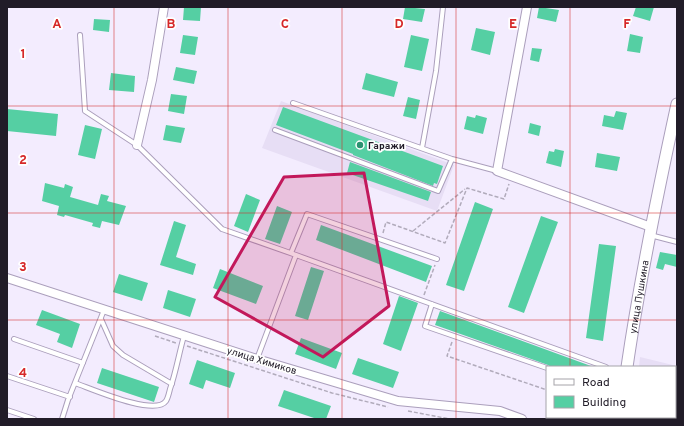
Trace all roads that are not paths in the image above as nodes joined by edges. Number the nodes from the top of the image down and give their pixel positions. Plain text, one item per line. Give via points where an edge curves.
1 (164, 7) edge
2 (443, 7) edge
3 (527, 7) edge
4 (80, 35) dead end
5 (293, 103) dead end
6 (677, 104) edge
7 (275, 130) dead end
8 (137, 145) junction
9 (422, 148) junction
10 (452, 159) junction
11 (497, 172) junction
12 (650, 231) junction
13 (677, 242) edge
14 (291, 253) junction
15 (296, 254) junction
16 (437, 259) road end
17 (7, 278) edge
18 (432, 304) junction
19 (104, 310) junction
20 (101, 319) junction
21 (184, 335) junction
22 (14, 339) dead end
23 (257, 359) junction
24 (83, 363) junction
25 (603, 366) edge
26 (627, 366) edge
27 (546, 368) edge
28 (7, 376) edge
29 (75, 383) junction
30 (172, 384) junction
31 (70, 397) junction
32 (7, 410) edge
33 (34, 419) edge
34 (62, 419) edge
35 (522, 419) edge

1 - 8 street via 152,80
2 - 9 lane via 436,71
3 - 11 street
4 - 8 lane via 85,111
5 - 9 lane
6 - 12 street, улица Пушкина
7 - 10 lane via 438,191
8 - 14 lane via 222,229
9 - 10 lane
10 - 11 lane
11 - 12 street
12 - 13 lane
12 - 26 street, улица Пушкина
14 - 15 lane
14 - 16 lane via 307,214
15 - 18 lane
15 - 23 lane
17 - 19 street, улица Химиков
18 - 25 lane
18 - 27 lane via 425,326
19 - 20 lane
19 - 21 street, улица Химиков
20 - 24 lane
20 - 30 lane via 113,346 123,355
21 - 23 street, улица Химиков
21 - 30 lane
22 - 24 lane
23 - 35 street, улица Химиков via 398,401 500,411
24 - 29 lane
28 - 31 lane
29 - 30 lane via 138,405 154,406 166,401
29 - 31 lane
31 - 34 lane
32 - 33 lane

